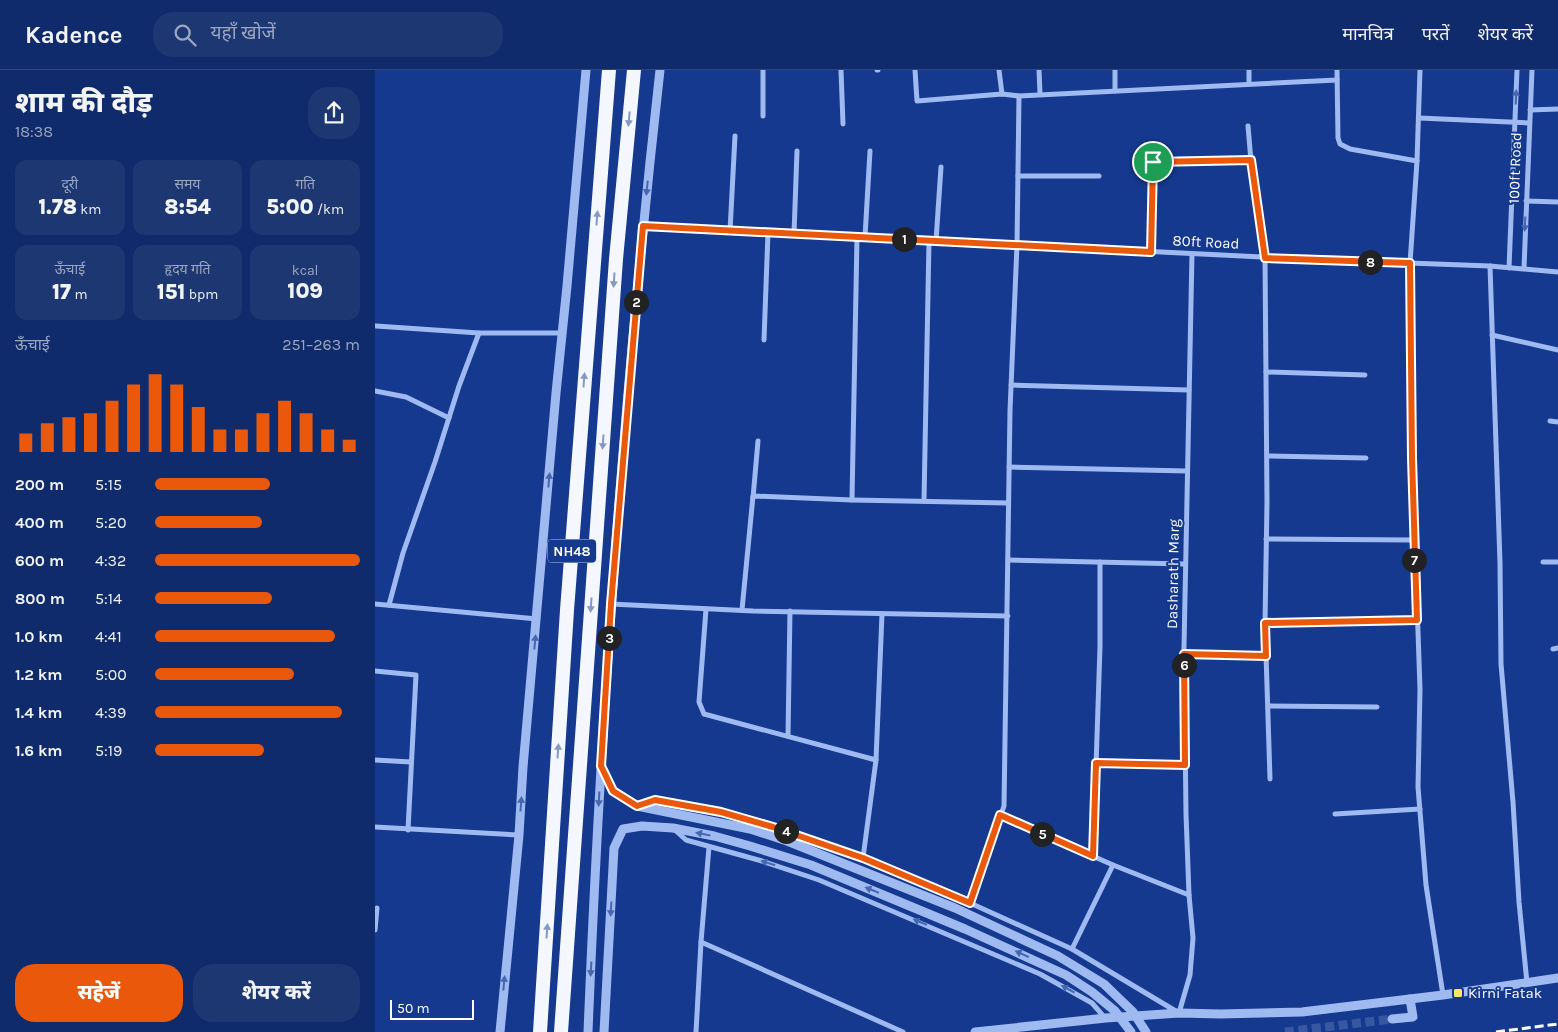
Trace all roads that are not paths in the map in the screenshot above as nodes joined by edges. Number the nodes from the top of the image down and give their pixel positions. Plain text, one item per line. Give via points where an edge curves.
1 (587, 70) edge
2 (609, 70) edge
3 (633, 70) edge
4 (660, 70) edge
5 (763, 70) edge
6 (841, 70) edge
7 (915, 70) edge
8 (999, 70) edge
9 (1039, 70) edge
10 (1115, 70) edge
11 (1249, 70) edge
12 (1337, 70) edge
13 (1420, 70) edge
14 (1517, 70) edge
15 (1531, 70) edge
16 (1337, 80) junction
17 (1249, 84) junction
18 (1115, 91) junction
19 (1002, 94) junction
20 (1040, 94) junction
21 (1019, 96) junction
22 (1558, 109) edge
23 (1530, 110) junction
24 (763, 116) dead end
25 (1419, 118) junction
26 (1515, 122) junction
27 (1529, 123) junction
28 (843, 124) dead end
29 (1248, 126) dead end
30 (735, 136) dead end
31 (1153, 147) dead end
32 (797, 151) dead end
33 (870, 151) dead end
34 (1251, 160) junction
35 (1417, 161) junction
36 (1153, 162) junction
37 (941, 167) dead end
38 (1018, 176) junction
39 (1099, 176) dead end
40 (1526, 201) junction
41 (1558, 202) edge
42 (643, 226) junction
43 (730, 231) junction
44 (768, 232) junction
45 (794, 234) junction
46 (857, 237) junction
47 (865, 237) junction
48 (929, 240) junction
49 (936, 241) junction
50 (1017, 245) junction
51 (1151, 252) junction
52 (1192, 254) junction
53 (1265, 258) junction
54 (1410, 263) junction
55 (1490, 266) junction
56 (1509, 268) junction
57 (1524, 268) junction
58 (1558, 272) edge
59 (376, 326) edge
60 (479, 333) junction
61 (562, 333) junction
62 (1491, 335) junction
63 (764, 340) dead end
64 (1558, 350) edge
65 (1266, 372) junction
66 (1365, 375) dead end
67 (1011, 385) junction
68 (1189, 390) junction
69 (375, 391) edge
70 (449, 418) junction
71 (1550, 421) dead end
72 (1558, 422) edge
73 (759, 441) dead end
74 (1267, 456) junction
75 (1366, 458) dead end
76 (1009, 467) junction
77 (1187, 471) junction
78 (753, 498) junction
79 (852, 500) junction
80 (924, 502) junction
81 (1008, 503) junction
82 (1266, 539) junction
83 (1414, 540) junction
84 (1008, 560) junction
85 (1100, 562) junction
86 (1543, 562) dead end
87 (1558, 562) edge
88 (1185, 564) junction
89 (375, 604) edge
90 (611, 604) junction
91 (389, 605) junction
92 (706, 608) junction
93 (742, 610) junction
94 (790, 611) junction
95 (882, 614) junction
96 (1008, 616) junction
97 (537, 619) junction
98 (1417, 620) junction
99 (1265, 623) junction
100 (1184, 654) junction
101 (1266, 656) junction
102 (375, 671) edge
103 (1268, 706) junction
104 (1377, 707) dead end
105 (788, 736) junction
106 (375, 760) edge
107 (876, 760) junction
108 (411, 762) junction
109 (1096, 763) junction
110 (1185, 765) junction
111 (601, 766) junction
112 (1270, 779) dead end
113 (637, 806) junction
114 (1420, 809) junction
115 (1335, 814) dead end
116 (1000, 815) junction
117 (375, 827) edge
118 (673, 828) junction
119 (408, 830) junction
120 (519, 835) junction
121 (709, 847) junction
122 (1093, 856) junction
123 (863, 858) junction
124 (1113, 865) junction
125 (1189, 895) junction
126 (970, 903) junction
127 (377, 908) dead end
128 (375, 930) edge
129 (701, 942) junction
130 (1072, 949) junction
131 (1558, 978) edge
132 (1527, 983) junction
133 (1443, 995) junction
134 (1411, 999) junction
135 (1179, 1013) junction
136 (1106, 1018) junction
137 (1392, 1019) tunnel mouth
138 (500, 1032) edge
139 (540, 1032) edge
140 (561, 1032) edge
141 (588, 1032) edge
142 (604, 1032) edge
143 (696, 1032) edge
144 (903, 1032) edge
145 (975, 1032) edge
146 (1131, 1032) edge
147 (1146, 1032) edge

1 - 61 street
139 -> 2 highway, NH48 via 567,610
3 -> 140 highway, NH48 via 614,278
4 -> 42 street
5 - 24 street
6 - 28 street
7 - 19 street via 917,102
8 - 19 street
9 - 20 street
10 - 18 street
11 - 17 street
12 - 16 street
13 - 25 street
26 -> 14 street
15 - 23 street, 100ft Road
16 - 17 street
16 - 35 street via 1340,144 1350,149
17 - 18 street
18 - 20 street
19 - 21 street
20 - 21 street
21 - 38 street
22 - 23 street
23 - 27 street, 100ft Road
25 - 26 street
25 - 35 street
26 - 27 street
26 - 56 street
27 - 40 street, 100ft Road
29 - 34 street
30 - 43 street
31 - 36 street
32 - 45 street
33 - 47 street
34 - 36 street
34 - 53 street
35 - 54 street
36 - 51 street
37 - 49 street
38 - 39 street
38 - 50 street
40 - 41 street
40 -> 57 street, 100ft Road
42 - 43 street, 80ft Road
42 - 90 street
43 - 44 street, 80ft Road
44 - 45 street, 80ft Road
44 - 63 street
45 - 46 street, 80ft Road
46 - 47 street, 80ft Road
46 - 79 street
47 - 48 street, 80ft Road
48 - 49 street, 80ft Road
48 - 80 street
49 - 50 street, 80ft Road
50 - 51 street, 80ft Road
50 - 67 street
51 - 52 street, 80ft Road
52 - 53 street, 80ft Road
52 - 68 street, Dasharath Marg
53 - 54 street, 80ft Road
53 - 65 street
54 - 55 street, 80ft Road
54 - 83 street
55 - 56 street, 80ft Road
55 - 62 street
56 - 57 street, 80ft Road
57 - 58 street, 80ft Road
59 - 60 street
60 - 61 street
60 - 70 street
97 -> 61 street
62 - 64 street
62 - 132 street via 1501,664
65 - 66 street
65 - 74 street
67 - 68 street
67 - 76 street
68 - 77 street, Dasharath Marg
69 - 70 street via 405,397
70 - 91 street via 403,553
71 - 72 street
73 - 78 street
74 - 75 street
74 - 82 street
76 - 77 street
76 - 81 street
77 - 88 street, Dasharath Marg
78 - 79 street
78 - 93 street
79 - 80 street
80 - 81 street
81 - 84 street
82 - 83 street
82 - 99 street
83 - 98 street
84 - 85 street
84 - 96 street
85 - 88 street
85 - 109 street
86 - 87 street
88 - 100 street, Dasharath Marg
89 - 91 street
90 - 92 street
90 - 111 street
91 - 97 street
92 - 93 street
92 - 105 street via 699,702 704,714
93 - 94 street
94 - 95 street
94 - 105 street
95 - 96 street
95 - 107 street
96 - 116 street via 1004,806
120 -> 97 street
98 - 99 street
98 - 114 street via 1421,689
99 - 101 street
100 - 101 street
100 - 110 street, Dasharath Marg
101 - 103 street
102 - 108 street via 416,675
103 - 104 street
103 - 112 street
105 - 107 street
106 - 108 street
107 - 123 street
108 - 119 street
109 - 110 street
109 - 122 street
110 - 125 street, Dasharath Marg
111 - 113 street via 613,791
111 -> 141 street
113 - 123 street via 655,800 721,812
113 - 147 street via 750,829 796,844 955,908 1058,956 1104,984 1133,1012
114 - 115 street
114 - 133 street via 1425,885
116 - 122 street
116 - 126 street
117 - 119 street
118 - 121 street via 686,840
118 -> 142 street via 642,826 623,830 614,848
146 -> 118 street via 1115,1011 1092,992 1038,961 811,865 714,836
119 - 120 street
138 -> 120 street
121 - 129 street
136 -> 121 street via 1092,1003 1040,974 819,880
122 - 124 street
123 - 126 street
124 - 125 street
124 - 130 street
125 - 135 street, Dasharath Marg via 1193,938 1190,975
126 - 130 street
127 - 128 street
129 - 143 street
129 - 144 street
130 - 135 street
131 - 132 street
132 - 133 street
133 - 134 street
134 - 135 street via 1302,1012
134 - 137 street via 1413,1017
135 - 136 street
136 - 145 street

